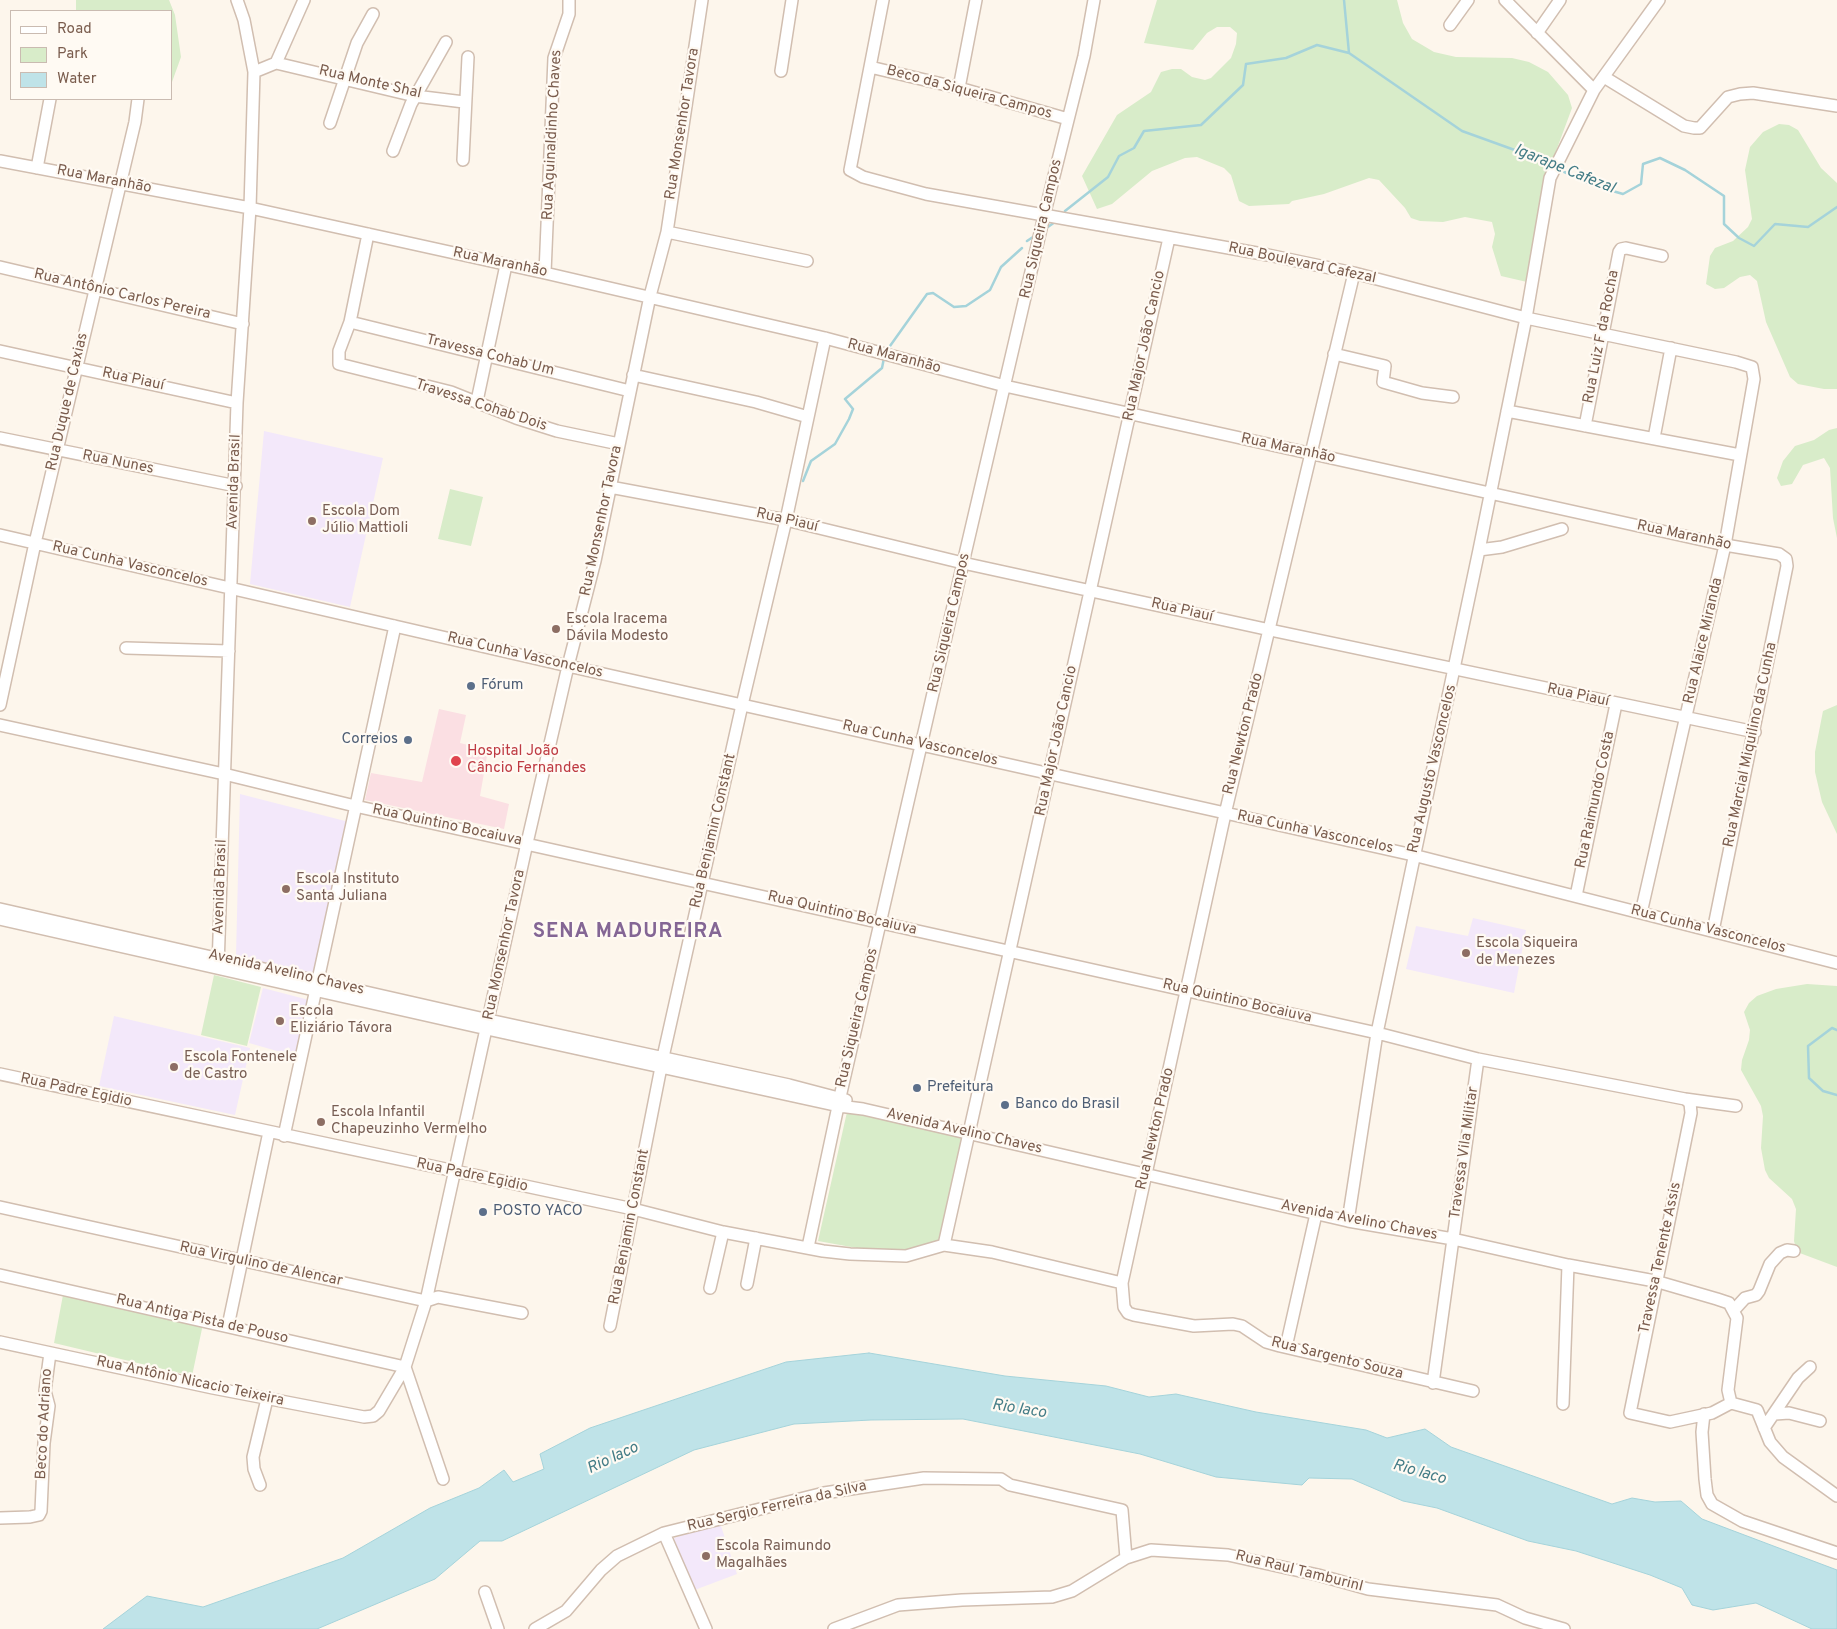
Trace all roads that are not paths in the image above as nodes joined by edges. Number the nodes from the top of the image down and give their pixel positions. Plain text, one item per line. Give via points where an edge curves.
1 (237, 0) edge
2 (304, 0) edge
3 (569, 0) edge
4 (702, 0) edge
5 (792, 0) edge
6 (883, 0) edge
7 (976, 0) edge
8 (1094, 0) edge
9 (1468, 0) edge
10 (1505, 0) edge
11 (1560, 0) edge
12 (1659, 0) edge
13 (373, 14) dead end
14 (1450, 25) dead end
15 (1537, 33) junction
16 (446, 42) dead end
17 (468, 57) dead end
18 (276, 62) junction
19 (870, 67) junction
20 (781, 71) dead end
21 (254, 72) junction
22 (1604, 77) junction
23 (344, 79) junction
24 (959, 88) junction
25 (1594, 90) junction
26 (415, 96) junction
27 (50, 100) edge
28 (138, 100) edge
29 (464, 102) junction
30 (1837, 106) edge
31 (1068, 119) junction
32 (330, 123) dead end
33 (393, 151) dead end
34 (463, 160) dead end
35 (0, 161) edge
36 (37, 168) junction
37 (121, 184) junction
38 (250, 208) junction
39 (1044, 216) junction
40 (666, 232) junction
41 (368, 234) junction
42 (1169, 238) junction
43 (1662, 256) dead end
44 (807, 261) dead end
45 (506, 265) junction
46 (0, 267) edge
47 (546, 273) junction
48 (1354, 273) junction
49 (95, 288) junction
50 (650, 296) junction
51 (1526, 318) junction
52 (350, 322) junction
53 (243, 324) junction
54 (1602, 335) junction
55 (825, 338) junction
56 (1672, 348) junction
57 (0, 351) edge
58 (486, 354) junction
59 (1334, 354) junction
60 (1752, 367) joint
61 (77, 368) junction
62 (633, 375) junction
63 (1005, 386) junction
64 (630, 391) junction
65 (1453, 397) dead end
66 (477, 401) junction
67 (237, 403) junction
68 (1507, 411) junction
69 (1130, 413) junction
70 (808, 416) junction
71 (1585, 426) junction
72 (0, 438) edge
73 (1654, 438) junction
74 (619, 444) junction
75 (57, 451) junction
76 (1309, 453) junction
77 (1740, 455) junction
78 (236, 486) junction
79 (610, 487) junction
80 (1491, 493) junction
81 (786, 520) junction
82 (1562, 530) dead end
83 (0, 535) edge
84 (34, 543) junction
85 (1725, 545) junction
86 (1479, 550) junction
87 (1786, 559) joint
88 (963, 563) junction
89 (232, 589) junction
90 (1090, 590) junction
91 (395, 626) junction
92 (1270, 630) junction
93 (126, 648) dead end
94 (229, 651) junction
95 (568, 666) junction
96 (1455, 669) junction
97 (1616, 704) junction
98 (0, 705) edge
99 (742, 705) junction
100 (1686, 718) junction
101 (0, 725) edge
102 (1755, 732) junction
103 (923, 744) junction
104 (224, 774) junction
105 (1051, 774) junction
106 (355, 806) junction
107 (1225, 814) junction
108 (527, 843) junction
109 (1413, 855) junction
110 (702, 882) junction
111 (1576, 896) junction
112 (0, 909) edge
113 (1641, 913) junction
114 (0, 919) edge
115 (880, 924) junction
116 (1713, 931) junction
117 (1009, 952) junction
118 (219, 963) junction
119 (1837, 963) edge
120 (318, 986) junction
121 (1187, 990) junction
122 (488, 1024) junction
123 (1377, 1033) junction
124 (1478, 1059) junction
125 (662, 1062) junction
126 (0, 1074) edge
127 (840, 1101) junction
128 (1688, 1101) junction
129 (1736, 1106) dead end
130 (269, 1132) junction
131 (970, 1133) junction
132 (284, 1136) junction
133 (455, 1172) junction
134 (1146, 1174) junction
135 (0, 1207) edge
136 (634, 1209) junction
137 (1316, 1214) junction
138 (1348, 1221) junction
139 (723, 1232) junction
140 (756, 1238) junction
141 (1453, 1239) junction
142 (944, 1245) junction
143 (808, 1247) junction
144 (1794, 1251) dead end
145 (241, 1261) junction
146 (1568, 1265) junction
147 (0, 1275) edge
148 (1655, 1281) junction
149 (1122, 1283) junction
150 (747, 1284) dead end
151 (710, 1288) dead end
152 (426, 1301) junction
153 (1734, 1310) junction
154 (522, 1313) dead end
155 (228, 1326) junction
156 (610, 1326) dead end
157 (0, 1342) edge
158 (1286, 1347) junction
159 (50, 1353) junction
160 (405, 1367) junction
161 (1810, 1367) dead end
162 (1433, 1383) junction
163 (1473, 1391) dead end
164 (267, 1399) junction
165 (1730, 1403) junction
166 (1563, 1404) dead end
167 (378, 1411) joint
168 (1704, 1414) junction
169 (1774, 1414) junction
170 (1820, 1421) dead end
171 (1764, 1428) junction
172 (443, 1479) dead end
173 (260, 1485) dead end
174 (1837, 1496) edge
175 (0, 1518) edge
176 (664, 1533) junction
177 (1837, 1554) edge
178 (1126, 1558) junction
179 (485, 1592) dead end
180 (498, 1629) edge
181 (535, 1629) edge
182 (706, 1629) edge
183 (834, 1629) edge
184 (1564, 1629) edge

1 - 21 street, Avenida Brasil
2 - 18 street
3 - 47 street, Rua Aguinaldinho Chaves via 569,14 554,58
4 - 40 street, Rua Monsenhor Tavora
5 - 20 street
6 - 19 street
7 - 24 street
8 - 31 street, Rua Siqueira Campos
9 - 14 street
10 - 15 street
11 - 15 street
12 - 22 street, Rua Augusto Vasconcelos
13 - 23 street via 357,43
15 - 25 street
16 - 26 street
17 - 29 street
18 - 21 street
18 - 23 street, Rua Monte Shal
19 - 24 street, Beco da Siqueira Campos
19 - 39 street, Rua Boulevard Cafezal via 850,170 870,180 926,194
21 - 38 street, Avenida Brasil
22 - 25 street, Rua Augusto Vasconcelos
22 - 30 street via 1684,126 1694,128 1700,128 1728,97 1740,94 1753,93
23 - 26 street, Rua Monte Shal
23 - 32 street
24 - 31 street, Beco da Siqueira Campos
25 - 51 street, Rua Augusto Vasconcelos via 1550,178
26 - 29 street, Rua Monte Shal
26 - 33 street
27 - 36 street
28 - 37 street, Rua Duque de Caxias
29 - 34 street
31 - 39 street, Rua Siqueira Campos
35 - 36 street, Rua Maranhão
36 - 37 street, Rua Maranhão
37 - 38 street, Rua Maranhão
37 - 49 street, Rua Duque de Caxias
38 - 41 street, Rua Maranhão
38 - 53 street, Avenida Brasil
39 - 42 street, Rua Boulevard Cafezal
39 - 63 street, Rua Siqueira Campos
40 - 44 street
40 - 50 street, Rua Monsenhor Tavora
41 - 45 street, Rua Maranhão
41 - 52 street
42 - 48 street, Rua Boulevard Cafezal
42 - 69 street, Rua Major João Cancio
43 - 54 street, Rua Luiz F da Rocha via 1621,249
45 - 47 street, Rua Maranhão
45 - 58 street
46 - 49 street, Rua Antônio Carlos Pereira
47 - 50 street, Rua Maranhão
48 - 51 street, Rua Boulevard Cafezal
48 - 59 street, Rua Newton Prado
49 - 53 street, Rua Antônio Carlos Pereira
49 - 61 street, Rua Duque de Caxias
50 - 55 street, Rua Maranhão
50 - 62 street, Rua Monsenhor Tavora
51 - 54 street, Rua Boulevard Cafezal
51 - 68 street, Rua Augusto Vasconcelos
52 - 58 street, Travessa Cohab Um
52 - 66 street, Travessa Cohab Dois via 338,357 343,367
53 - 67 street, Avenida Brasil
54 - 56 street, Rua Boulevard Cafezal
54 - 71 street, Rua Luiz F da Rocha
55 - 63 street, Rua Maranhão
55 - 70 street, Rua Benjamin Constant
56 - 60 street, Rua Boulevard Cafezal
56 - 73 street
57 - 61 street, Rua Piauí
58 - 64 street, Travessa Cohab Um
58 - 66 street
59 - 65 street via 1385,366 1383,382 1422,393
59 - 76 street, Rua Newton Prado
60 - 77 street, Rua Alaice Miranda via 1754,379
61 - 67 street, Rua Piauí
61 - 75 street, Rua Duque de Caxias
62 - 64 street, Rua Monsenhor Tavora
62 - 70 street
63 - 69 street, Rua Maranhão
63 - 88 street, Rua Siqueira Campos
64 - 74 street, Rua Monsenhor Tavora
66 - 74 street, Travessa Cohab Dois via 557,431
67 - 78 street, Avenida Brasil
68 - 71 street
68 - 80 street, Rua Augusto Vasconcelos
69 - 76 street, Rua Maranhão
69 - 90 street, Rua Major João Cancio
70 - 81 street, Rua Benjamin Constant
71 - 73 street
72 - 75 street, Rua Nunes
73 - 77 street
74 - 79 street, Rua Monsenhor Tavora
75 - 78 street, Rua Nunes
75 - 84 street, Rua Duque de Caxias
76 - 80 street, Rua Maranhão
76 - 92 street, Rua Newton Prado
77 - 85 street, Rua Alaice Miranda
78 - 89 street, Avenida Brasil
79 - 81 street, Rua Piauí
79 - 95 street, Rua Monsenhor Tavora via 595,562
80 - 85 street, Rua Maranhão
80 - 86 street, Rua Augusto Vasconcelos
81 - 88 street, Rua Piauí
81 - 99 street, Rua Benjamin Constant
82 - 86 street
83 - 84 street, Rua Cunha Vasconcelos
84 - 89 street, Rua Cunha Vasconcelos
84 - 98 street, Rua Duque de Caxias
85 - 87 street, Rua Maranhão via 1779,554
85 - 100 street, Rua Alaice Miranda
86 - 96 street, Rua Augusto Vasconcelos
87 - 102 street, Rua Marcial Miquilino da Cunha
88 - 90 street, Rua Piauí
88 - 103 street, Rua Siqueira Campos
89 - 91 street, Rua Cunha Vasconcelos
89 - 94 street, Avenida Brasil
90 - 92 street, Rua Piauí
90 - 105 street, Rua Major João Cancio
91 - 95 street, Rua Cunha Vasconcelos
91 - 106 street
92 - 96 street, Rua Piauí
92 - 107 street, Rua Newton Prado
93 - 94 street
94 - 104 street, Avenida Brasil
95 - 99 street, Rua Cunha Vasconcelos
95 - 108 street, Rua Monsenhor Tavora
96 - 97 street, Rua Piauí
96 - 109 street, Rua Augusto Vasconcelos
97 - 100 street, Rua Piauí
97 - 111 street, Rua Raimundo Costa
99 - 103 street, Rua Cunha Vasconcelos
99 - 110 street, Rua Benjamin Constant
100 - 102 street, Rua Piauí
100 - 113 street, Rua Alaice Miranda
101 - 104 street, Rua Quintino Bocaiuva
102 - 116 street, Rua Marcial Miquilino da Cunha
103 - 105 street, Rua Cunha Vasconcelos
103 - 115 street, Rua Siqueira Campos
104 - 106 street, Rua Quintino Bocaiuva
104 - 118 street, Avenida Brasil
105 - 107 street, Rua Cunha Vasconcelos
105 - 117 street, Rua Major João Cancio
106 - 108 street, Rua Quintino Bocaiuva
106 - 120 street
107 - 109 street, Rua Cunha Vasconcelos
107 - 121 street, Rua Newton Prado
108 - 110 street, Rua Quintino Bocaiuva
108 - 122 street, Rua Monsenhor Tavora
109 - 111 street, Rua Cunha Vasconcelos
109 - 123 street, Rua Augusto Vasconcelos
110 - 115 street, Rua Quintino Bocaiuva
110 - 125 street, Rua Benjamin Constant
111 - 113 street, Rua Cunha Vasconcelos
112 - 118 street, Avenida Avelino Chaves
113 - 116 street, Rua Cunha Vasconcelos
114 - 118 street, Avenida Avelino Chaves
115 - 117 street, Rua Quintino Bocaiuva
115 - 127 street, Rua Siqueira Campos
116 - 119 street, Rua Cunha Vasconcelos
117 - 121 street, Rua Quintino Bocaiuva
117 - 131 street, Rua Major João Cancio
118 - 120 street, Avenida Avelino Chaves
120 - 122 street, Avenida Avelino Chaves
120 - 132 street
121 - 123 street, Rua Quintino Bocaiuva
121 - 134 street, Rua Newton Prado
122 - 125 street, Avenida Avelino Chaves
122 - 133 street, Rua Monsenhor Tavora
123 - 124 street, Rua Quintino Bocaiuva
123 - 138 street, Rua Augusto Vasconcelos
124 - 128 street, Rua Quintino Bocaiuva
124 - 141 street, Travessa Vila Militar
125 - 127 street, Avenida Avelino Chaves
125 - 136 street, Rua Benjamin Constant
126 - 130 street, Rua Padre Egidio
127 - 131 street, Avenida Avelino Chaves
127 - 143 street, Rua Siqueira Campos
128 - 129 street, Rua Quintino Bocaiuva
128 - 148 street, Travessa Tenente Assis via 1692,1113
130 - 132 street, Rua Padre Egidio
130 - 145 street
131 - 134 street, Avenida Avelino Chaves
131 - 142 street, Rua Major João Cancio
132 - 133 street, Rua Padre Egidio
133 - 136 street, Rua Padre Egidio
133 - 152 street, Rua Monsenhor Tavora
134 - 137 street, Avenida Avelino Chaves
134 - 149 street, Rua Newton Prado
135 - 145 street, Rua Virgulino de Alencar
136 - 139 street, Rua Padre Egidio
136 - 156 street, Rua Benjamin Constant
137 - 138 street, Avenida Avelino Chaves
137 - 158 street
138 - 141 street, Avenida Avelino Chaves
139 - 140 street, Rua Padre Egidio
139 - 151 street
140 - 143 street, Rua Padre Egidio
140 - 150 street
141 - 146 street, Avenida Avelino Chaves
141 - 162 street, Travessa Vila Militar
142 - 143 street, Rua Padre Egidio via 906,1256 850,1254
142 - 149 street via 992,1252
144 - 153 street via 1780,1253 1770,1264 1756,1295 1745,1298
145 - 152 street, Rua Virgulino de Alencar
145 - 155 street
146 - 148 street, Avenida Avelino Chaves
146 - 166 street
147 - 155 street, Rua Antiga Pista de Pouso
148 - 153 street, Avenida Avelino Chaves via 1717,1298 1729,1303
148 - 168 street, Travessa Tenente Assis via 1630,1413 1670,1422
149 - 158 street, Rua Sargento Souza via 1124,1307 1128,1313 1194,1326 1233,1324 1242,1326 1266,1342
152 - 154 street, Rua Virgulino de Alencar via 438,1297
152 - 160 street, Rua Monsenhor Tavora
153 - 165 street via 1737,1318 1728,1390
155 - 160 street, Rua Antiga Pista de Pouso
157 - 159 street, Rua Antônio Nicacio Teixeira
158 - 162 street, Rua Sargento Souza
159 - 164 street, Rua Antônio Nicacio Teixeira
159 - 175 street, Beco do Adriano via 45,1391 49,1406 39,1515
160 - 167 street, Rua Monsenhor Tavora
160 - 172 street
161 - 169 street via 1798,1378
162 - 163 street, Rua Sargento Souza
164 - 167 street, Rua Antônio Nicacio Teixeira via 364,1417 373,1416
164 - 173 street via 253,1457
165 - 168 street
165 - 171 street via 1756,1410
168 - 177 street via 1705,1479 1712,1504 1742,1521
169 - 170 street via 1789,1413
169 - 171 street
171 - 174 street via 1770,1442 1783,1457
176 - 178 street, Rua Sergio Ferreira da Silva via 851,1487 924,1478 1001,1480 1122,1510
176 - 181 street, Rua Sergio Ferreira da Silva via 617,1556 566,1611
176 - 182 street
178 - 183 street, Rua Raul Tamburinl via 1072,1591 1052,1597 898,1605
178 - 184 street, Rua Raul Tamburinl via 1151,1550 1228,1555 1368,1589 1497,1605 1525,1618
179 - 180 street

